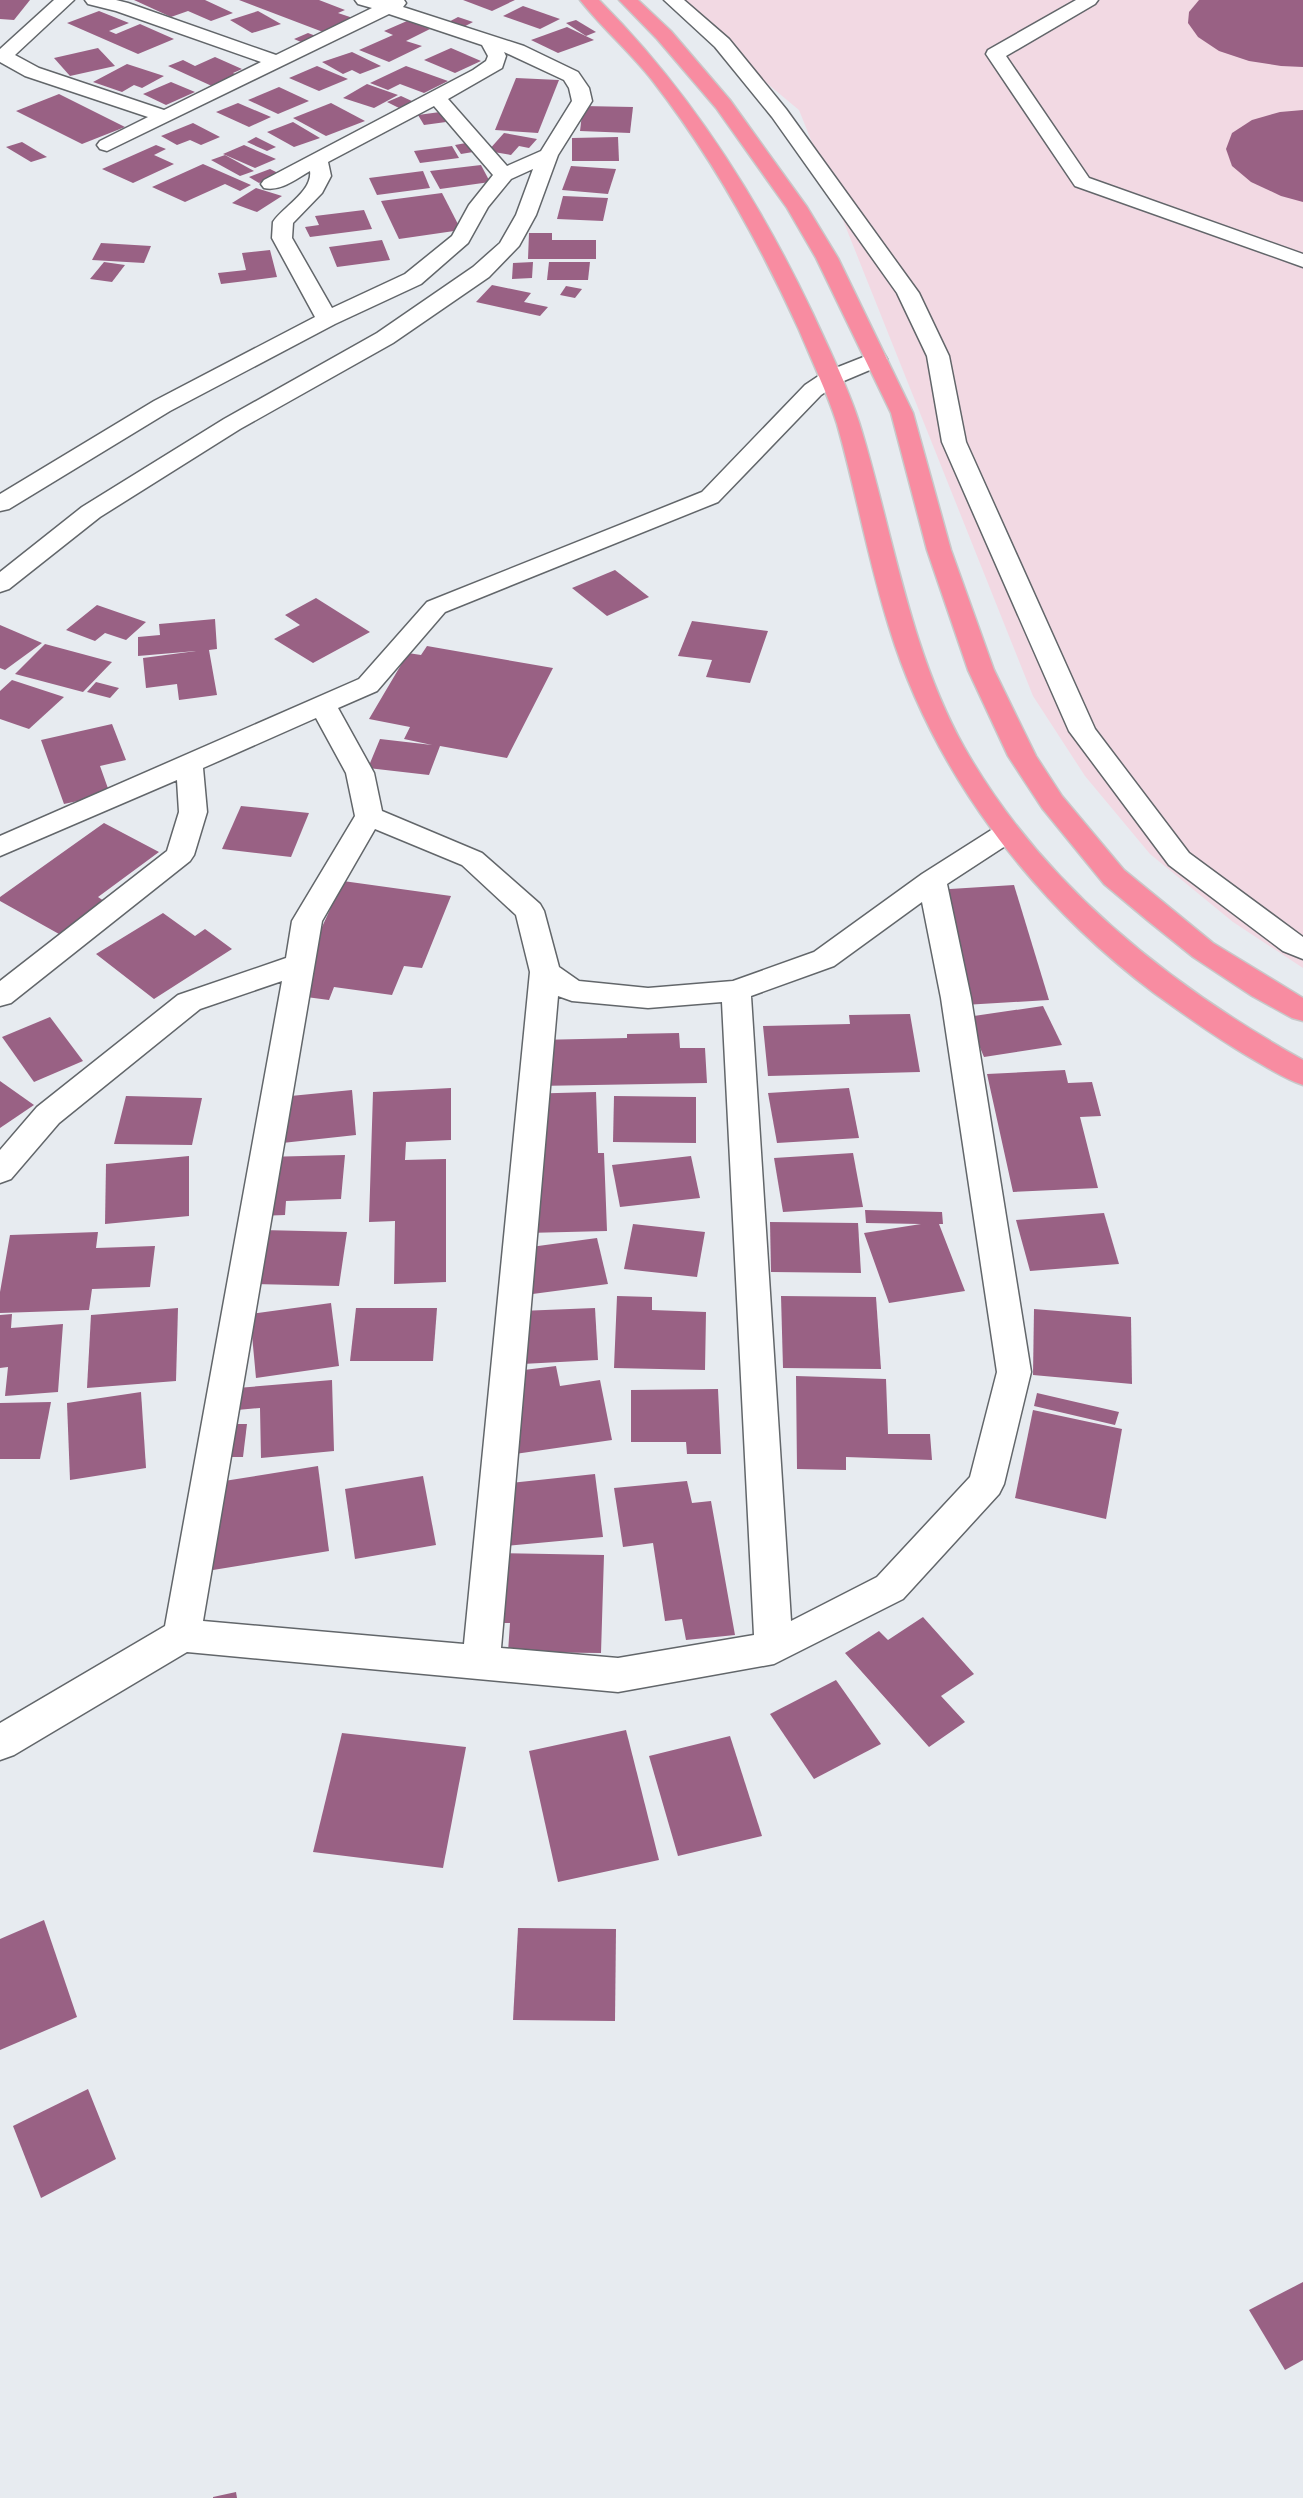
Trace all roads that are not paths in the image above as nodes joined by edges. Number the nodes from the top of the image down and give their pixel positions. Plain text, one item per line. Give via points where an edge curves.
1 (65, 0) edge
2 (94, 0) edge
3 (364, 0) edge
4 (590, 0) edge
5 (628, 0) edge
6 (673, 0) edge
7 (1089, 0) edge
8 (395, 4) edge
9 (489, 40) junction
10 (2, 55) edge
11 (278, 62) junction
12 (436, 98) junction
13 (164, 116) junction
14 (107, 145) dead end
15 (548, 155) junction
16 (318, 160) junction
17 (504, 175) junction
18 (271, 184) dead end
19 (1303, 261) edge
20 (327, 319) junction
21 (876, 359) junction
22 (831, 378) junction
23 (0, 504) edge
24 (0, 584) edge
25 (323, 705) junction
26 (189, 764) junction
27 (369, 816) junction
28 (1006, 833) junction
29 (0, 847) edge
30 (932, 881) junction
31 (1303, 949) edge
32 (300, 964) junction
33 (545, 972) junction
34 (736, 991) junction
35 (0, 996) edge
36 (1303, 1011) edge
37 (1303, 1074) edge
38 (0, 1171) edge
39 (183, 1635) junction
40 (774, 1648) junction
41 (481, 1662) junction
42 (0, 1743) edge

1 - 10 street
2 - 11 street
3 - 8 street
4 - 22 highway via 674,93 713,154 794,295
5 - 21 highway via 705,81 797,207 827,258
6 - 31 street via 722,43 779,113 908,293 938,356 954,442 1082,731 1179,859
7 - 19 street via 995,54 1082,182
8 - 9 street
8 - 11 street
9 - 12 street via 497,56 495,64
9 - 15 street via 571,76 579,87 582,101
10 - 13 street via 32,72
11 - 13 street
12 - 16 street
12 - 17 street
13 - 14 street
15 - 17 street
15 - 24 street via 526,215 508,246 481,272 385,338 232,424 91,512
16 - 18 street
16 - 20 street via 321,176 312,193 284,222 282,238
17 - 20 street via 479,205 461,239 413,279
20 - 23 street via 162,406
21 - 22 street
21 - 36 highway via 902,413 939,550 981,670 1022,756 1052,802 1114,877 1156,914 1203,950
22 - 25 street via 813,390 710,497 436,607 368,685
22 - 28 highway via 847,421 880,555 930,702 950,746
25 - 26 street
25 - 27 street via 360,772
26 - 29 street
26 - 35 street via 193,812 180,855
27 - 32 street via 308,921
27 - 33 street via 472,859 530,911
28 - 30 street
28 - 37 highway via 1049,882 1170,989 1231,1032
30 - 34 street via 824,959
30 - 40 street via 956,998 1014,1372 986,1484 890,1588
32 - 38 street via 189,1002 48,1115
32 - 39 street
33 - 34 street via 572,991 648,998
33 - 41 street
34 - 40 street
39 - 41 street
39 - 42 street
40 - 41 street via 618,1675

